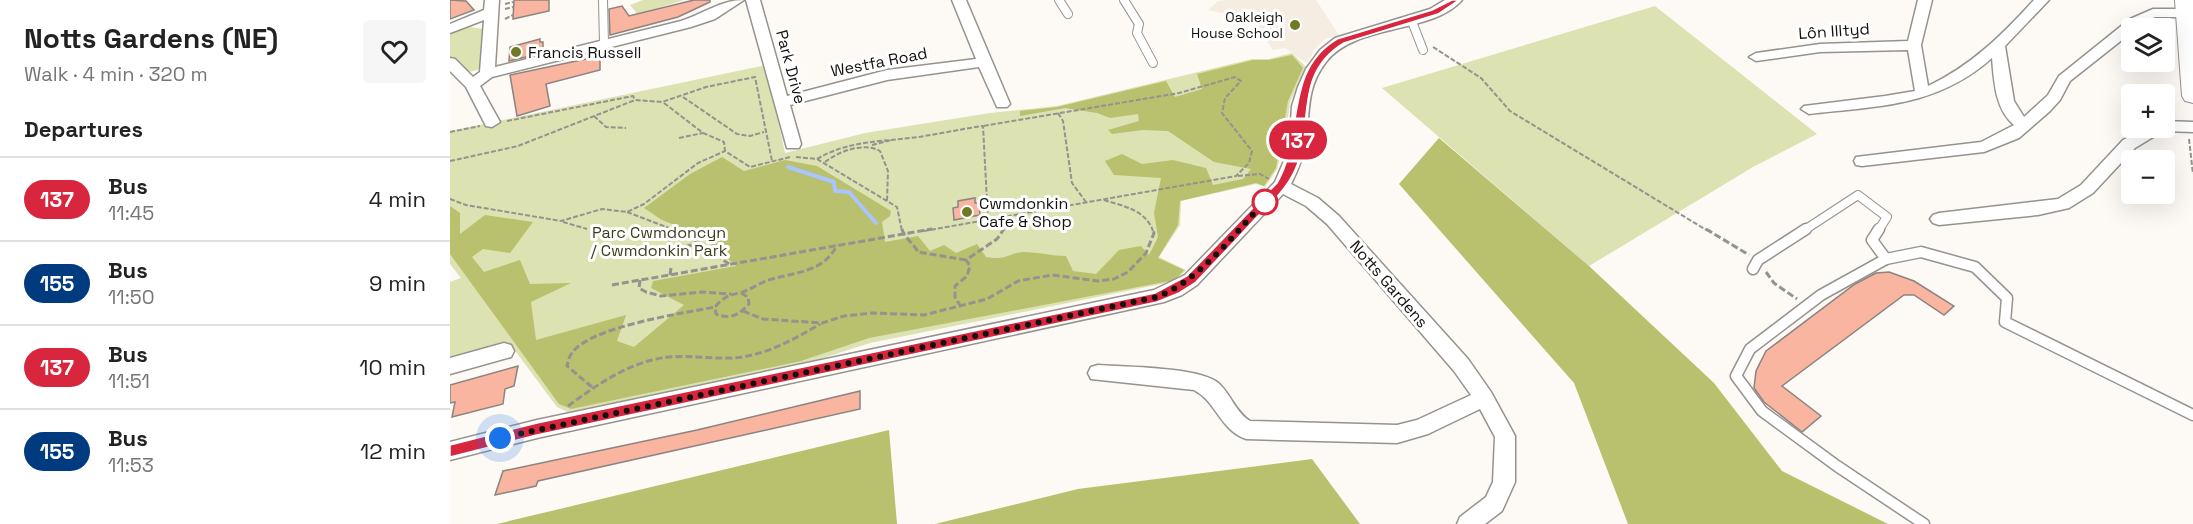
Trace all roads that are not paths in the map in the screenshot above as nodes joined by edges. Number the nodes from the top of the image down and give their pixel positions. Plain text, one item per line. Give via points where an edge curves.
1 (603, 0) edge
2 (737, 0) edge
3 (753, 0) edge
4 (959, 0) edge
5 (1059, 0) edge
6 (1124, 0) edge
7 (1455, 0) edge
8 (1925, 0) edge
9 (2042, 0) edge
10 (498, 9) edge
11 (2188, 9) edge
12 (1068, 14) dead end
13 (1411, 19) junction
14 (450, 29) edge
15 (604, 45) junction
16 (1914, 45) junction
17 (1998, 46) junction
18 (1423, 50) dead end
19 (1756, 57) dead end
20 (2191, 58) edge
21 (450, 62) edge
22 (984, 62) junction
23 (1153, 63) dead end
24 (487, 74) junction
25 (472, 85) junction
26 (1925, 92) junction
27 (2193, 96) edge
28 (782, 102) junction
29 (1002, 104) dead end
30 (1809, 109) dead end
31 (493, 123) road end
32 (2023, 125) junction
33 (2175, 126) edge
34 (2193, 127) edge
35 (2140, 138) edge
36 (793, 144) dead end
37 (1862, 161) dead end
38 (1281, 186) junction
39 (1939, 219) dead end
40 (1886, 259) junction
41 (1753, 269) dead end
42 (504, 351) dead end
43 (450, 366) edge
44 (1098, 373) dead end
45 (1484, 398) junction
46 (2193, 415) edge
47 (450, 451) edge
48 (1468, 524) edge
49 (1924, 524) edge

1 - 15 lane
2 - 15 street via 710,16
3 - 28 street, Park Drive
4 - 22 street
5 - 12 lane
6 - 23 lane via 1139,24 1137,33
7 - 13 street via 1435,12
8 - 16 street
9 - 17 street
10 - 14 street
10 - 24 street
11 - 20 street
11 - 32 street via 2153,13 2135,22 2064,80 2055,97
13 - 18 lane
13 - 38 street via 1340,41 1328,49 1313,69 1300,105 1298,142
15 - 24 street
16 - 19 street, Lôn Illtyd via 1820,48
16 - 26 street
17 - 26 street via 1944,85
17 - 32 street via 2008,109
20 - 27 street
21 - 25 street
22 - 28 street, Westfa Road via 887,75
22 - 29 street
24 - 25 street
25 - 31 street
26 - 30 street
28 - 36 street, Park Drive
32 - 37 street via 1984,147
33 - 34 street
35 - 39 street via 2129,144 2087,189 2063,204
38 - 45 street, Notts Gardens via 1311,202 1333,220 1461,365
38 - 47 street via 1191,279 1157,297
40 - 41 lane via 1872,240 1887,217 1858,195 1758,260
40 - 46 lane via 1921,252 1975,267 2007,298 2005,322
40 - 49 lane via 1821,295 1750,349 1736,376 1762,411
42 - 43 street
44 - 45 street via 1197,382 1211,389 1234,422 1246,430 1397,434 1421,428
45 - 48 street, Notts Gardens via 1505,436 1504,482 1494,504

